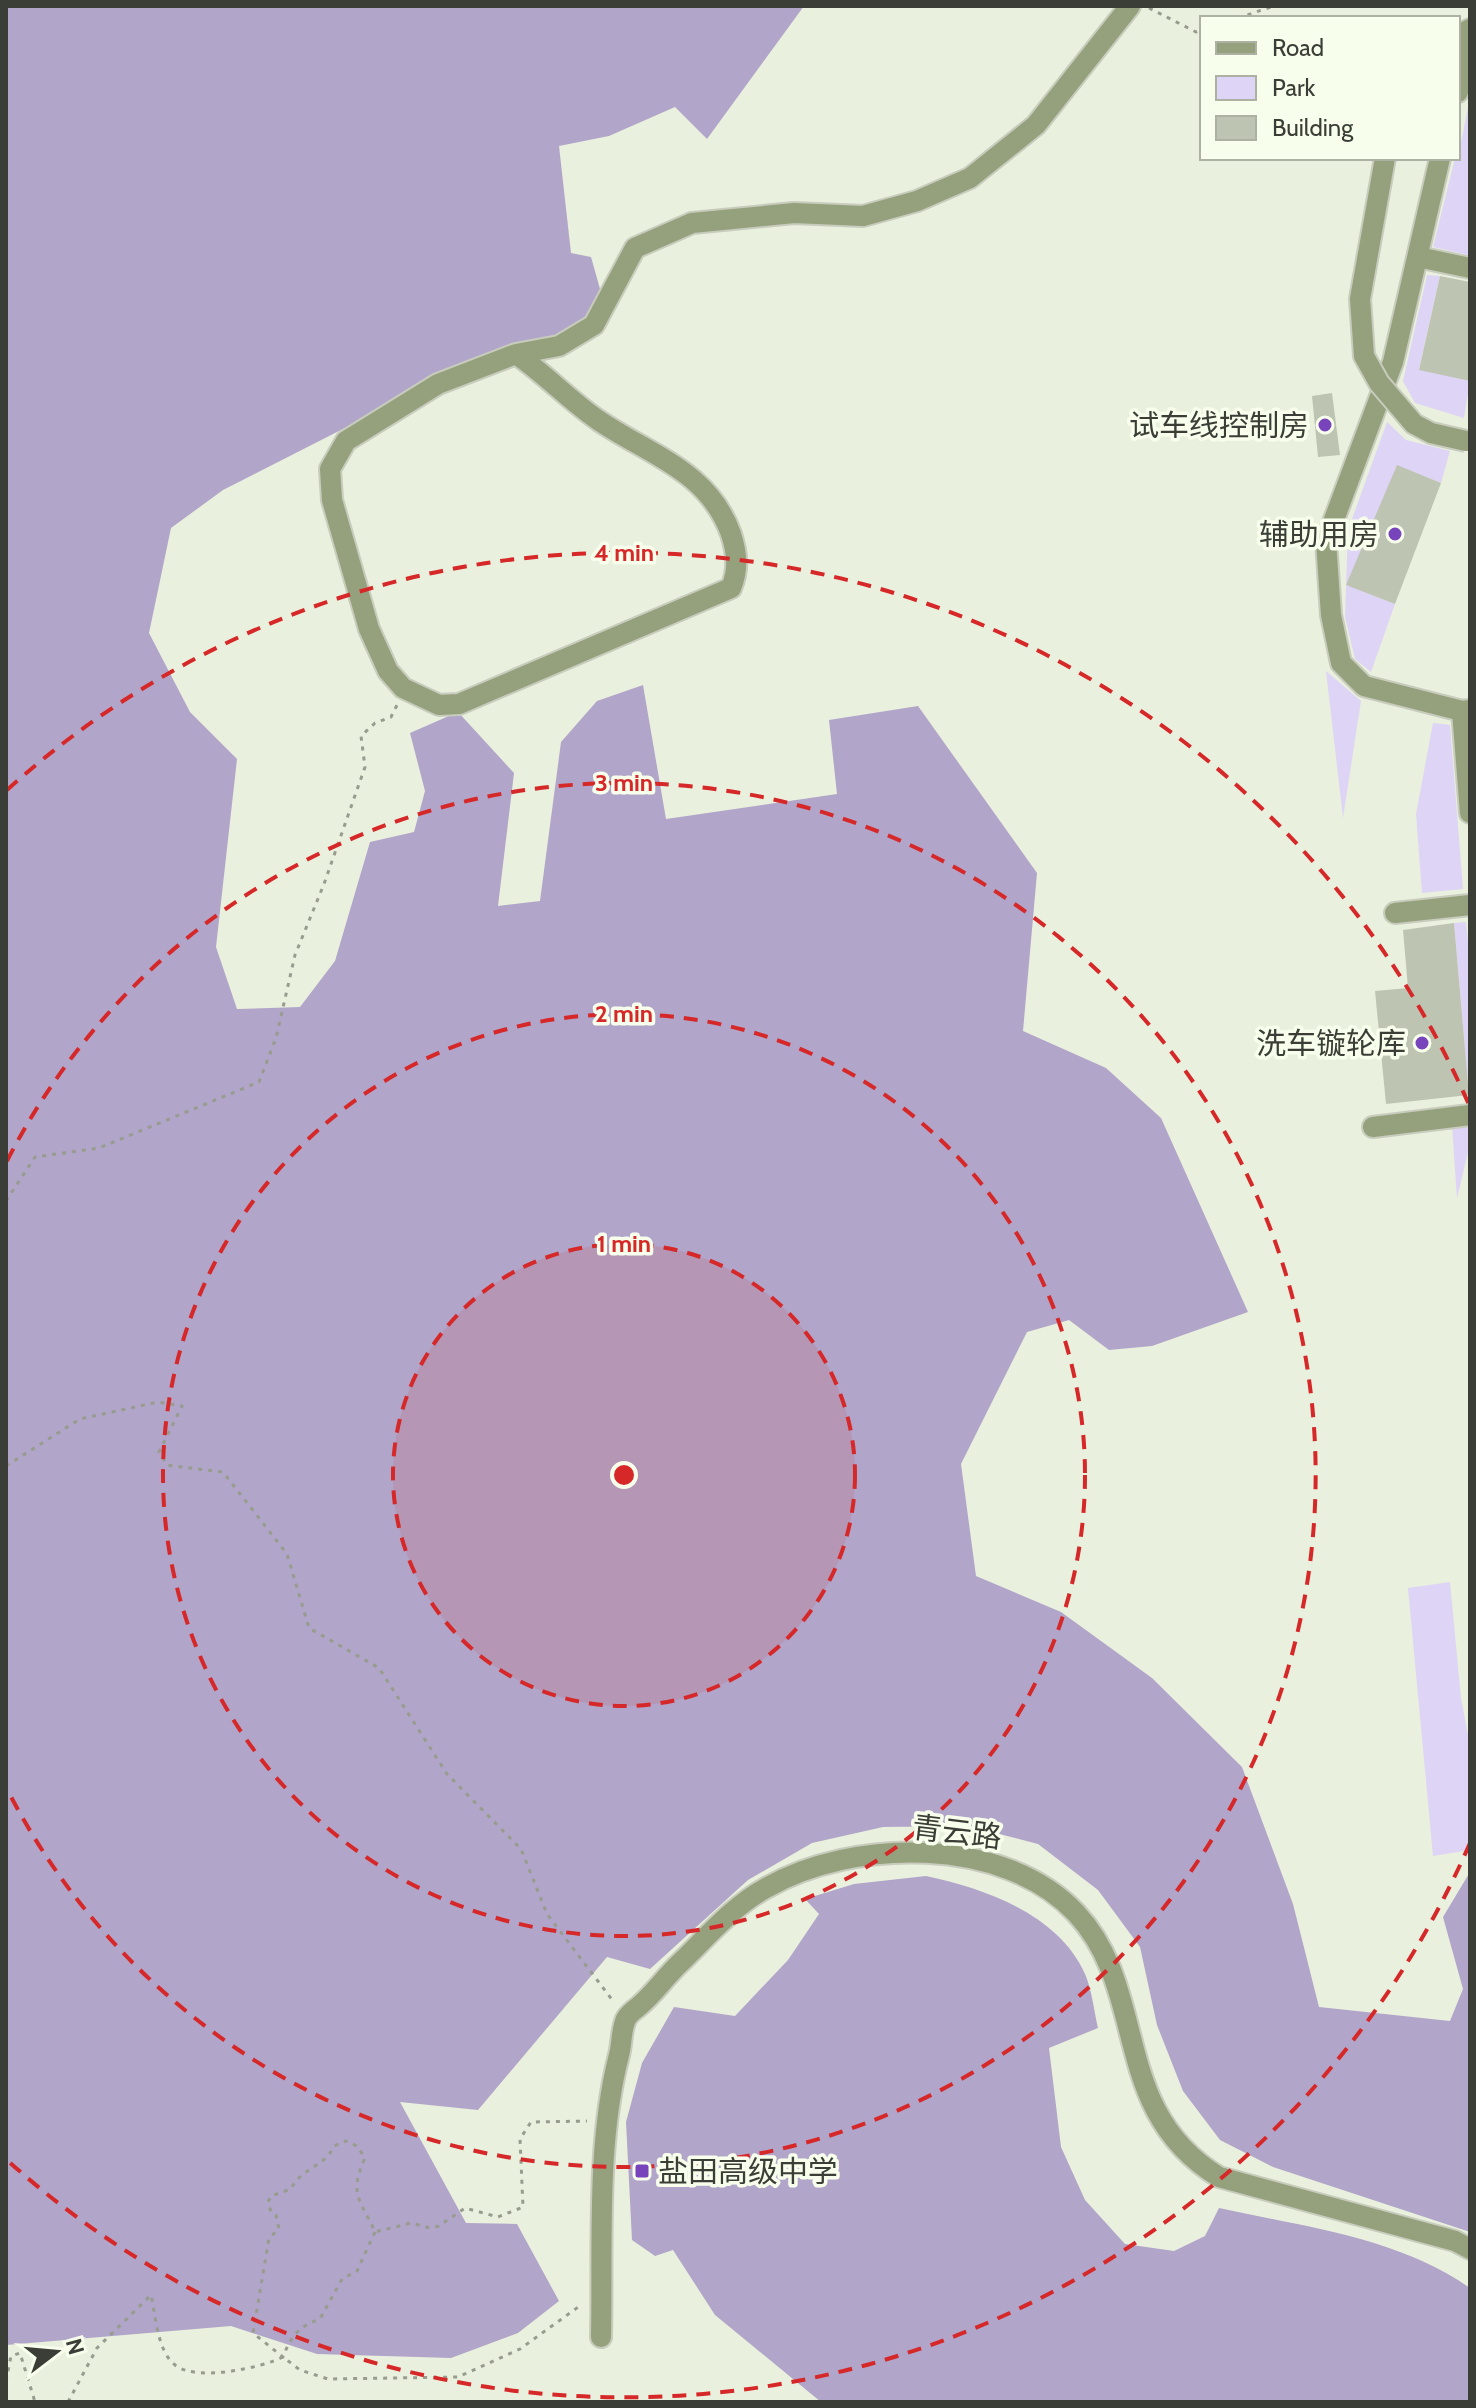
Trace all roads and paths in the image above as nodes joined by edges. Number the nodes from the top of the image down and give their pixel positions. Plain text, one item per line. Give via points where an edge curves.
1 (1130, 6) edge
2 (1145, 6) edge
3 (1274, 6) edge
4 (1244, 16) edge
5 (1200, 31) edge
6 (1470, 47) edge
7 (1460, 84) edge
8 (1385, 160) edge
9 (1440, 160) edge
10 (1418, 257) junction
11 (1470, 268) edge
12 (516, 354) junction
13 (1466, 441) dead end
14 (403, 688) junction
15 (1466, 710) edge
16 (1470, 813) edge
17 (1470, 905) edge
18 (1395, 913) dead end
19 (1470, 1115) edge
20 (1373, 1127) dead end
21 (6, 1201) edge
22 (6, 1466) edge
23 (626, 2018) junction
24 (606, 2121) junction
25 (375, 2232) junction
26 (1470, 2249) edge
27 (602, 2298) junction
28 (601, 2337) dead end
29 (283, 2357) junction
30 (6, 2381) edge
31 (35, 2402) edge
32 (68, 2402) edge

1 - 12 street via 1036,125 970,178 863,216 794,213 692,223 635,248 594,325 559,346
2 - 5 path
3 - 4 path
6 - 7 street
8 - 13 street, bridge via 1360,299 1364,356 1414,424
9 - 10 street
10 - 11 street
10 - 15 street via 1393,362 1326,541 1331,615 1341,663 1364,686
12 - 14 street via 425,392 346,441 330,469 332,500 369,629 388,671
12 - 14 street via 599,421 692,477 724,516 738,573 731,588 459,704 439,705
14 - 21 path via 391,717 361,736 365,767 295,955 276,1038 259,1082 99,1148 35,1157
15 - 16 street
17 - 18 street
19 - 20 street
22 - 23 path via 80,1419 158,1402 182,1406 159,1452 167,1465 223,1472 287,1554 309,1628 379,1668 447,1774 521,1849 547,1914
23 - 24 street
23 - 26 street, 青云路 via 741,1904 793,1874 829,1863 900,1854 988,1861 1050,1888 1078,1915 1099,1946 1113,1981 1147,2096 1168,2133 1192,2160 1219,2177
24 - 25 path via 531,2122 520,2139 523,2207 498,2217 465,2208 439,2226 411,2223
24 - 27 street
25 - 29 path via 357,2271 342,2279 320,2319 290,2337
25 - 29 path via 355,2187 365,2158 346,2141 334,2146 329,2158 297,2175 291,2189 271,2196 268,2202 279,2229 269,2238 261,2269 253,2333
27 - 28 street
27 - 29 path via 566,2313 520,2349 458,2377 328,2379 300,2370
29 - 32 path via 234,2371 191,2371 175,2365 162,2346 151,2295 97,2348
30 - 31 path via 11,2356 20,2353

